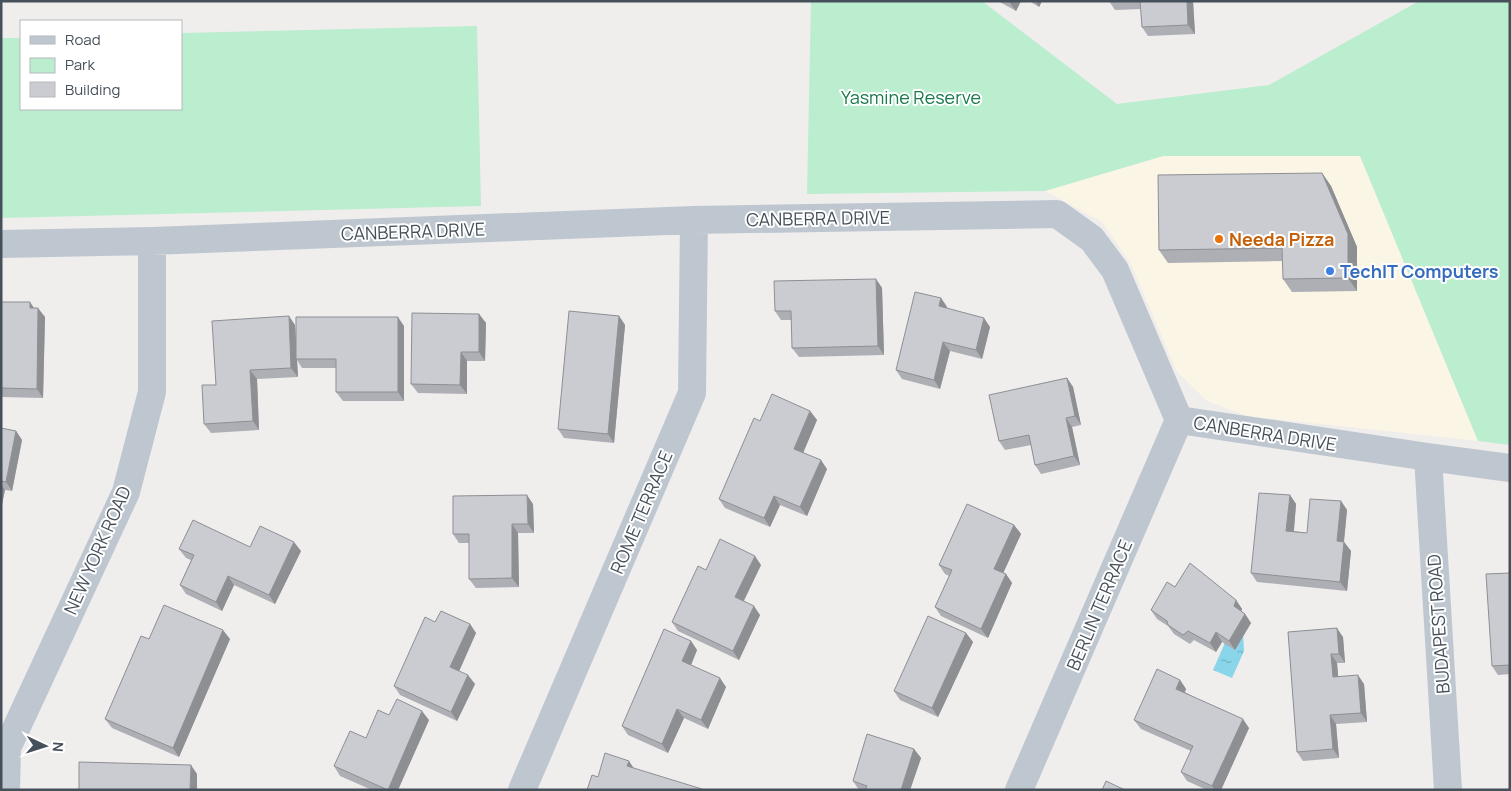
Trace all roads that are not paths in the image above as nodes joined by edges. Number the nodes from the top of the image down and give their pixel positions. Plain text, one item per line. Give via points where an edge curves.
1 (694, 220) junction
2 (152, 241) junction
3 (1, 244) edge
4 (1179, 420) junction
5 (1428, 458) junction
6 (1510, 468) edge
7 (4, 746) edge
8 (6, 790) edge
9 (522, 790) edge
10 (1019, 790) edge
11 (1448, 790) edge

1 - 2 street, CANBERRA DRIVE
1 - 4 street, CANBERRA DRIVE via 1057,214 1092,239 1115,270
1 - 9 street, ROME TERRACE via 692,393
2 - 3 street, CANBERRA DRIVE
2 - 7 street, NEW YORK ROAD via 152,392 126,492
4 - 5 street, CANBERRA DRIVE
4 - 10 street, BERLIN TERRACE
5 - 6 street, CANBERRA DRIVE
5 - 11 street, BUDAPEST ROAD
7 - 8 street, NEW YORK ROAD

